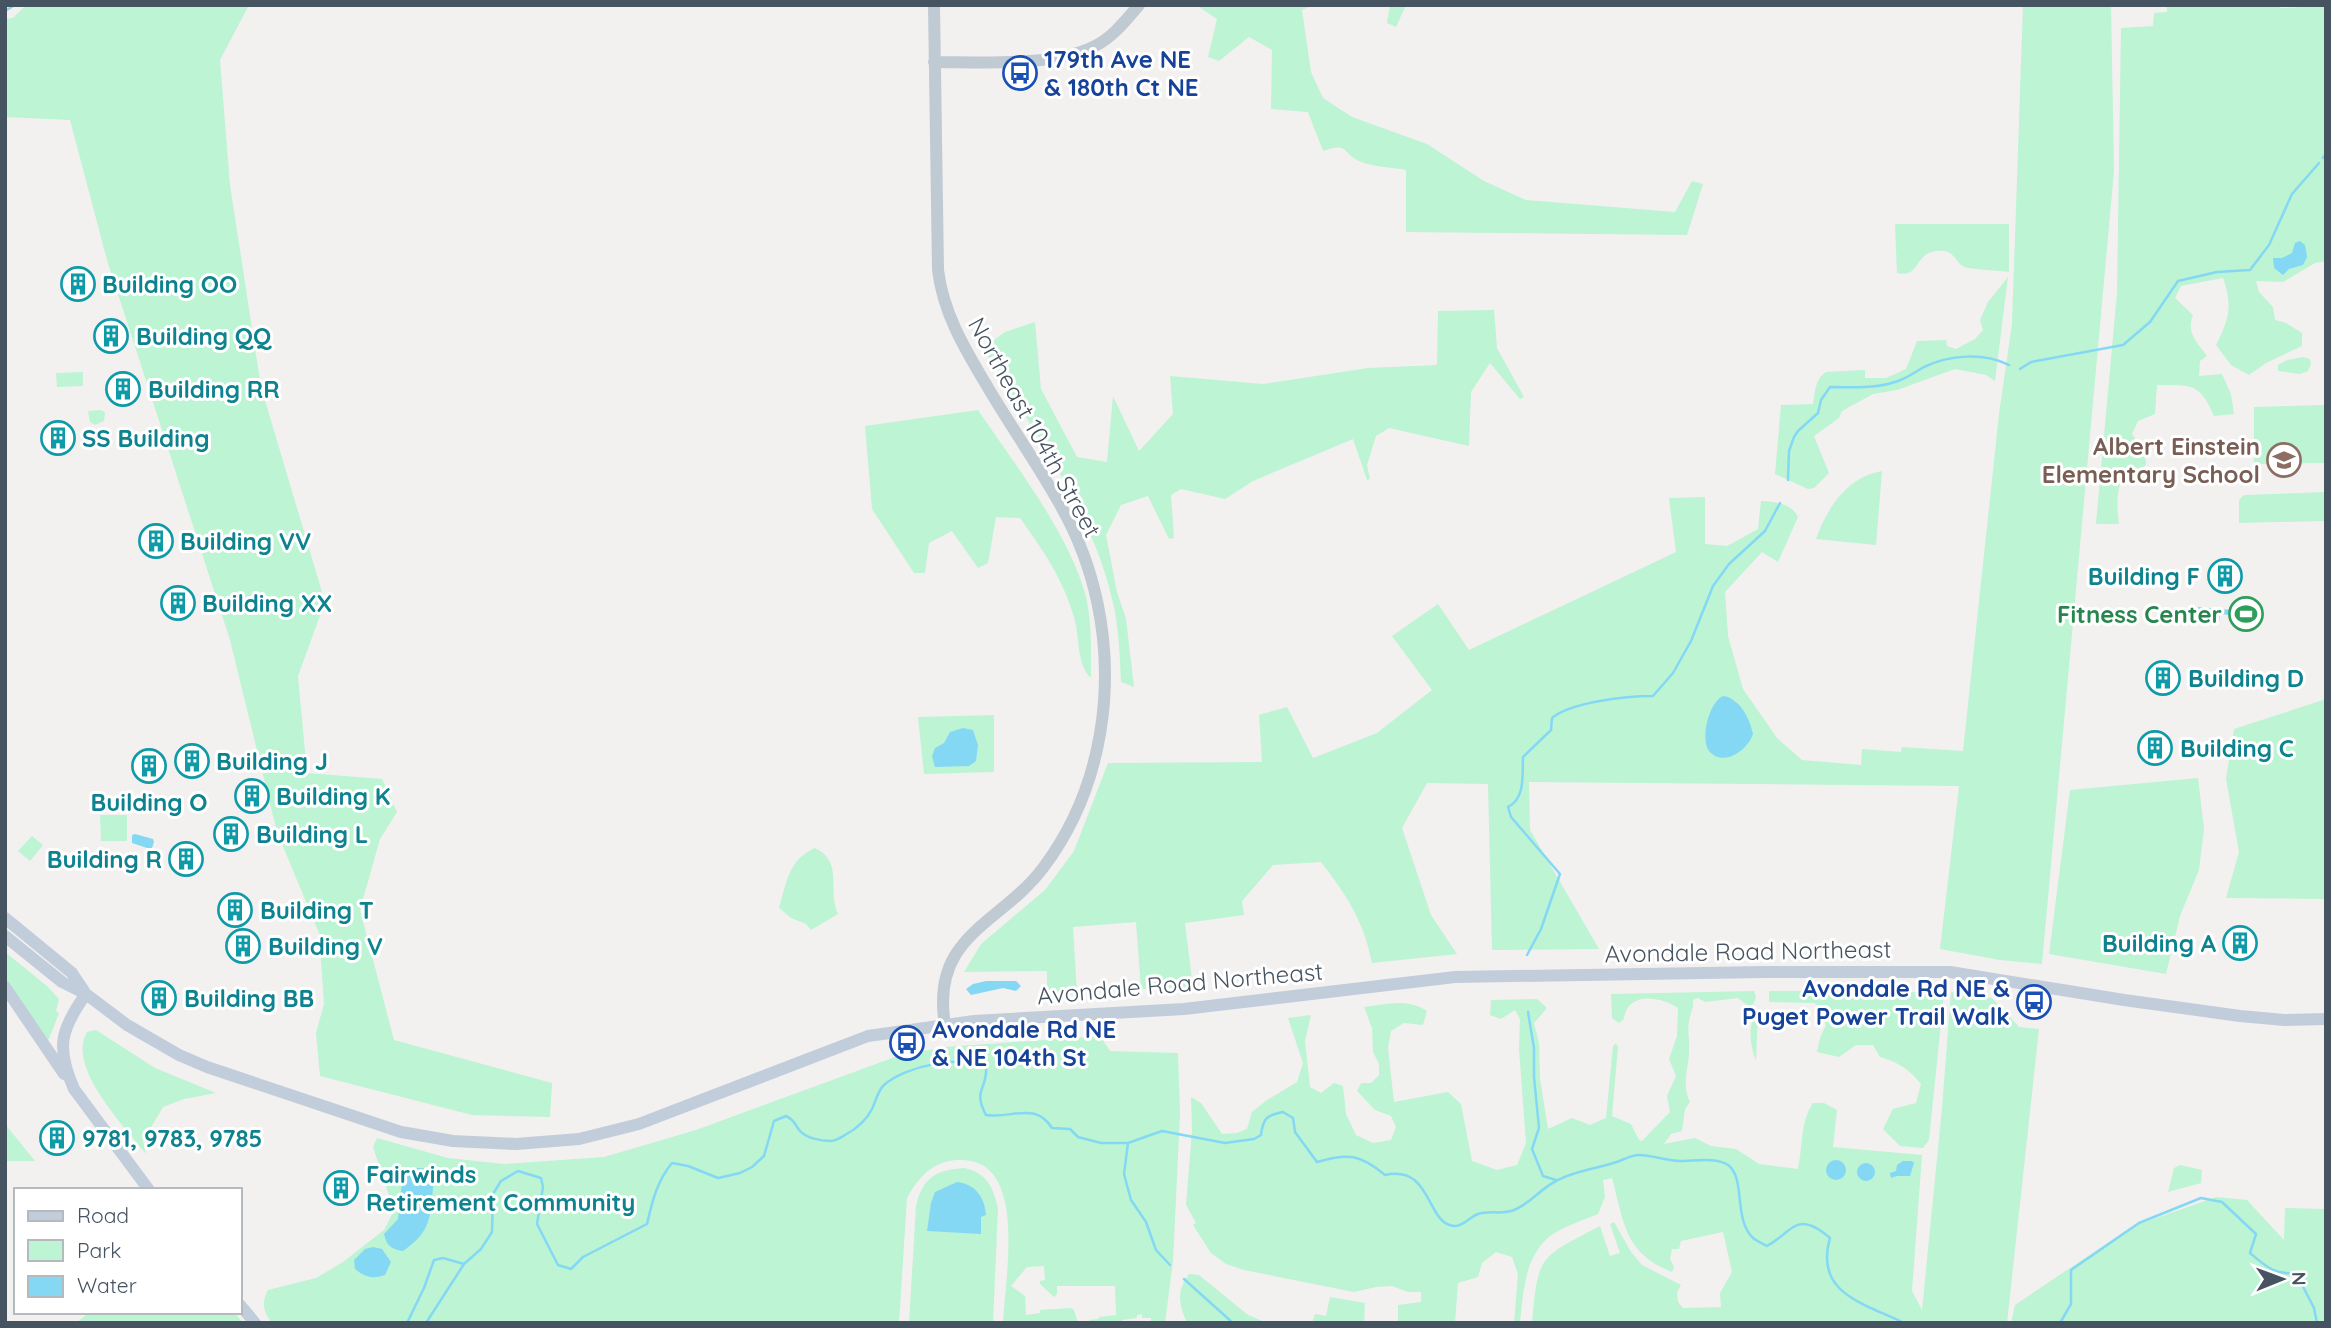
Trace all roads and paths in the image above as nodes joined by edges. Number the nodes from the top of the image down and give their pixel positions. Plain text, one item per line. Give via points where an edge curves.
1 (934, 5) edge
2 (1139, 5) edge
3 (934, 62) junction
4 (5, 918) edge
5 (5, 936) edge
6 (5, 988) edge
7 (86, 994) junction
8 (2326, 1019) edge
9 (945, 1025) junction
10 (74, 1089) junction
11 (148, 1188) edge
12 (242, 1307) edge
13 (256, 1323) edge

1 - 3 street, Northeast 104th Street
2 - 3 street via 1095,46 1063,57
3 - 9 street, Northeast 104th Street via 941,295 959,337 1069,522 1094,585 1104,654 1099,746 1074,819 1041,871 961,946 944,985
4 - 7 main road, Avondale Road Northeast via 72,973
5 - 7 main road, Avondale Road Northeast via 62,982
6 - 10 main road
7 - 9 main road, Avondale Road Northeast via 152,1041 216,1070 401,1132 492,1144 563,1141 617,1130 856,1040
7 - 10 main road via 62,1038 63,1060
8 - 9 main road, Avondale Road Northeast via 2240,1016 1959,973 1894,970 1455,978 1184,1009
10 - 11 main road
12 - 13 main road

